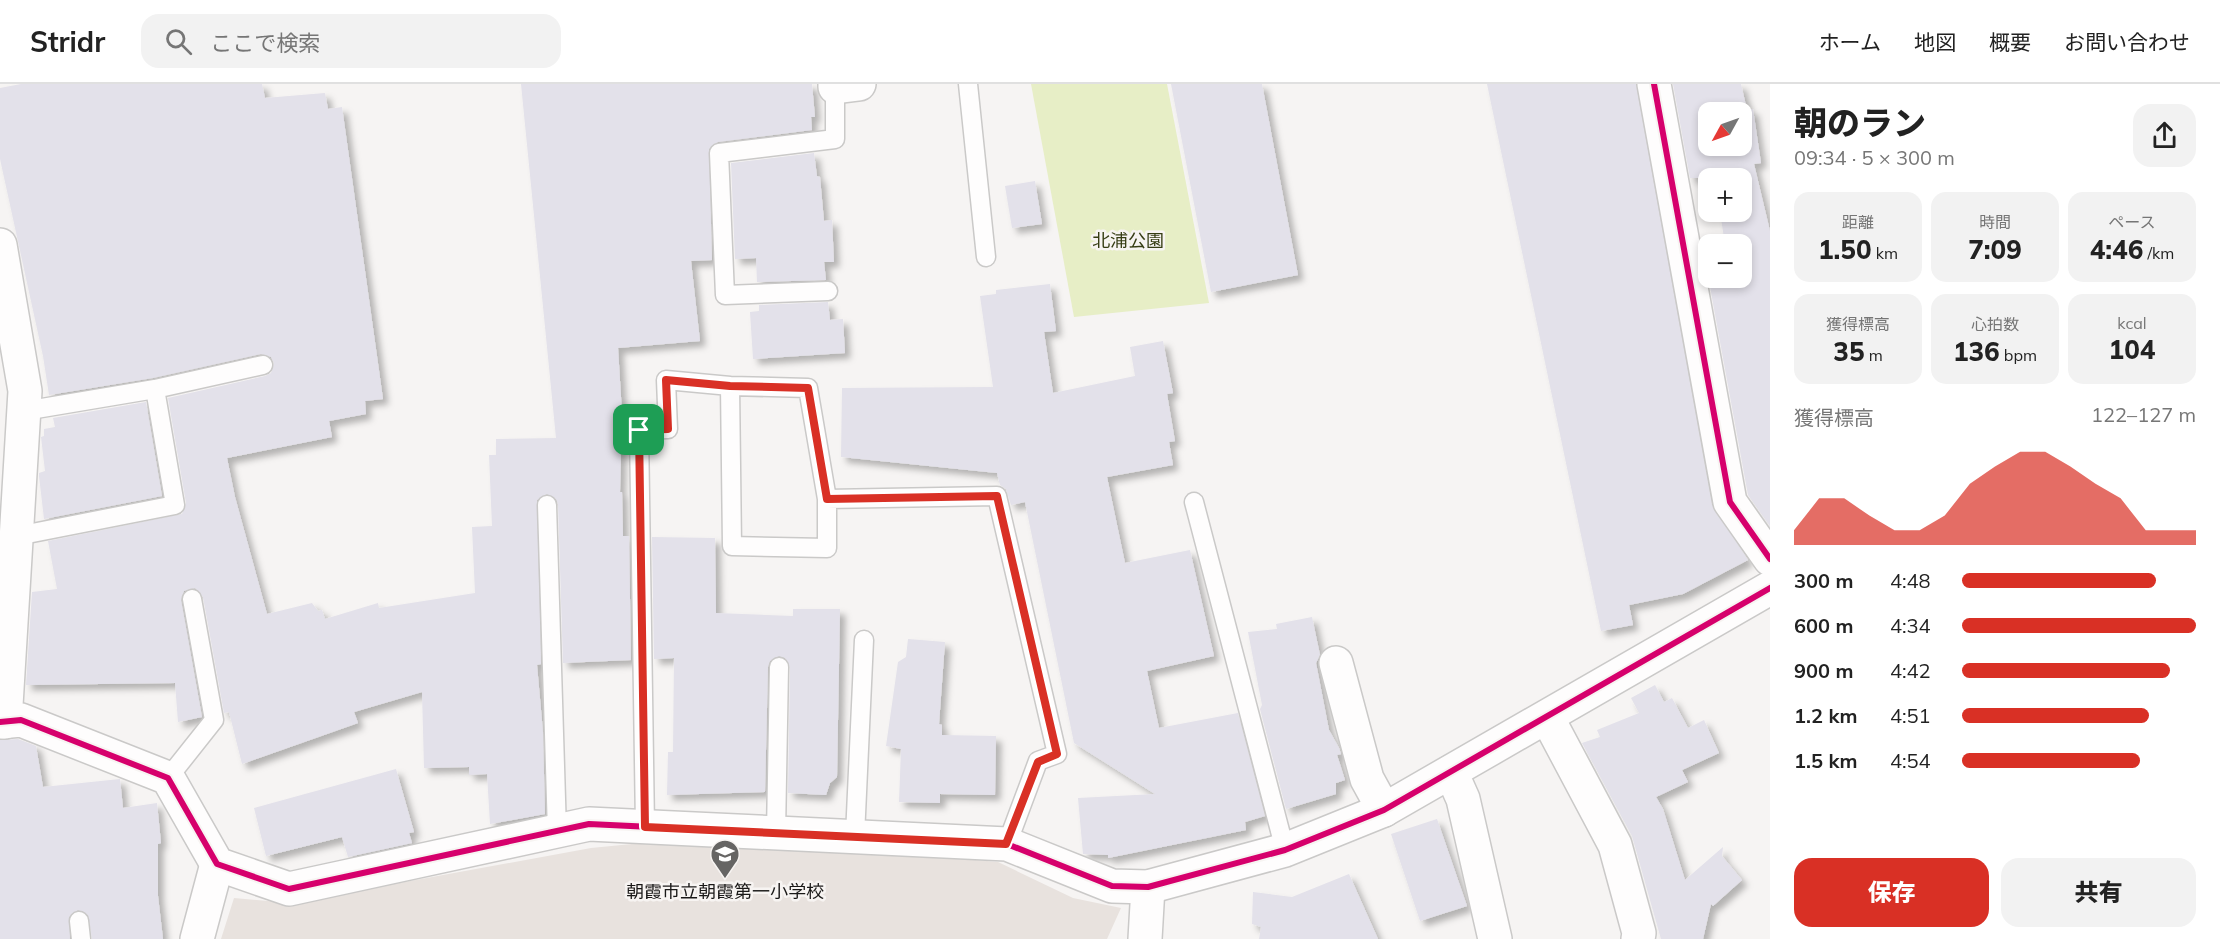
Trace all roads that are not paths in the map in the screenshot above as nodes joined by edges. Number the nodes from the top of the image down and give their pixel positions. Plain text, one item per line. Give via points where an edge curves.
1 (968, 84) edge
2 (1654, 84) edge
3 (843, 85) edge
4 (0, 245) edge
5 (986, 257) dead end
6 (828, 291) dead end
7 (5, 299) edge
8 (263, 365) dead end
9 (730, 386) junction
10 (155, 389) junction
11 (16, 430) edge
12 (827, 499) junction
13 (1194, 502) dead end
14 (547, 505) dead end
15 (11, 545) edge
16 (1770, 560) edge
17 (1770, 588) edge
18 (192, 598) dead end
19 (864, 640) dead end
20 (1336, 663) dead end
21 (779, 667) dead end
22 (1547, 717) junction
23 (3, 722) edge
24 (1451, 772) junction
25 (168, 778) junction
26 (1384, 810) junction
27 (645, 827) junction
28 (557, 832) junction
29 (776, 833) junction
30 (855, 836) junction
31 (1006, 844) junction
32 (1286, 850) junction
33 (217, 864) junction
34 (1148, 887) junction
35 (196, 939) edge
36 (1145, 939) edge
37 (1495, 939) edge
38 (1638, 939) edge

1 - 5 lane
2 - 16 street via 1730,502
3 - 6 lane via 835,139 719,153 725,295
4 - 7 street
7 - 11 street via 25,391
8 - 10 lane
9 - 12 lane via 808,388
9 - 12 lane via 732,546 827,548
9 - 27 lane via 666,380 668,429 639,430
10 - 11 lane
10 - 15 lane via 175,505
11 - 15 street
12 - 31 lane via 997,496 1057,754 1038,762
13 - 32 lane
14 - 28 lane
15 - 23 street
17 - 22 street
18 - 25 lane via 214,720
19 - 30 lane
20 - 26 street via 1366,779
21 - 29 lane
22 - 24 street
22 - 38 street via 1615,846
23 - 25 street via 21,720
24 - 26 street
24 - 37 street via 1463,799
25 - 33 street
26 - 32 street
27 - 28 street via 589,824
27 - 29 street
28 - 33 street via 288,889
29 - 30 street
30 - 31 street
31 - 34 street via 1112,886
32 - 34 street
33 - 35 street
34 - 36 street

